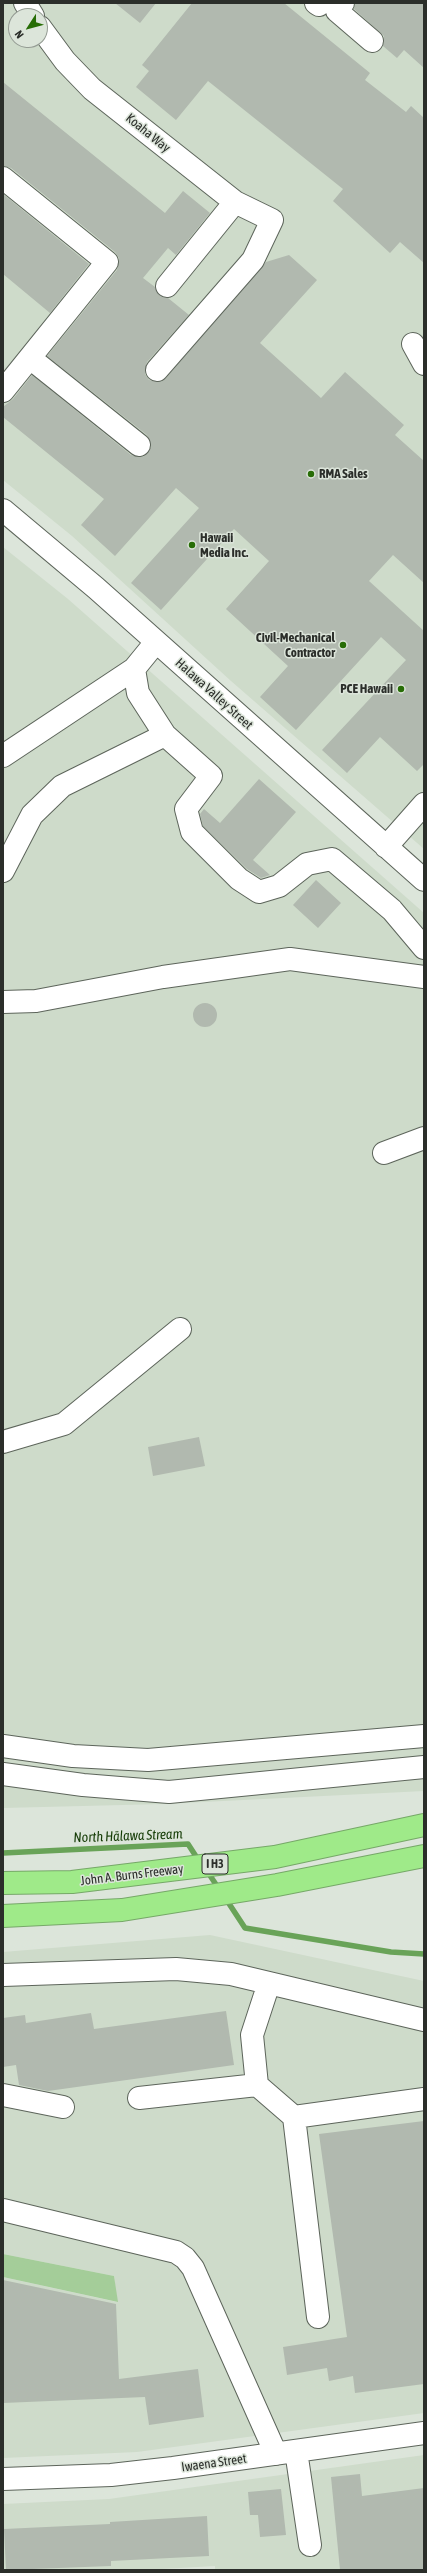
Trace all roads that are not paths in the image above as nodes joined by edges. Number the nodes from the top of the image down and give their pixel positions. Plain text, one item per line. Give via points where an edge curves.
1 (343, 3) edge
2 (48, 38) edge
3 (372, 41) dead end
4 (3, 178) edge
5 (235, 202) junction
6 (167, 286) dead end
7 (413, 344) dead end
8 (30, 358) junction
9 (424, 364) edge
10 (157, 370) dead end
11 (3, 391) edge
12 (139, 445) dead end
13 (7, 520) edge
14 (156, 642) junction
15 (134, 669) junction
16 (165, 735) junction
17 (3, 756) edge
18 (424, 804) edge
19 (386, 847) junction
20 (3, 871) edge
21 (424, 880) edge
22 (424, 948) edge
23 (424, 977) edge
24 (3, 1002) edge
25 (424, 1138) edge
26 (384, 1153) dead end
27 (180, 1329) dead end
28 (3, 1442) edge
29 (424, 1736) edge
30 (3, 1746) edge
31 (424, 1767) edge
32 (3, 1774) edge
33 (424, 1825) edge
34 (424, 1856) edge
35 (3, 1883) edge
36 (3, 1916) edge
37 (3, 1975) edge
38 (269, 1983) junction
39 (424, 2020) edge
40 (257, 2085) junction
41 (3, 2095) edge
42 (139, 2098) dead end
43 (424, 2099) edge
44 (63, 2107) dead end
45 (294, 2117) junction
46 (3, 2210) edge
47 (318, 2317) dead end
48 (424, 2433) edge
49 (286, 2452) junction
50 (3, 2479) edge
51 (310, 2545) dead end

1 - 3 street via 337,11
2 - 5 street, Koaha Way via 65,61 92,89
4 - 8 street via 107,262
5 - 6 street
5 - 10 street, Koaha Way via 272,220 252,260
7 - 9 street
8 - 11 street
8 - 12 street
13 - 14 street, Halawa Valley Street via 96,588
14 - 15 street
14 - 19 street, Halawa Valley Street
15 - 16 street via 138,693
15 - 17 street
16 - 20 street via 62,786 32,814
16 - 22 street via 211,776 186,809 192,832 239,879 259,892 279,886 307,864 332,859 392,910
18 - 19 street
19 - 21 street, Halawa Valley Street
23 - 24 street via 290,959 163,977 36,1001
25 - 26 street
27 - 28 street via 64,1424
29 - 30 street via 148,1760 73,1756
31 - 32 street via 169,1792 83,1785
33 - 35 highway, John A. Burns Freeway / I H3 via 275,1857 72,1882
34 - 36 highway, I H3 via 277,1885 122,1910
37 - 38 street via 176,1968 231,1974
38 - 39 street
38 - 40 street via 252,2035
40 - 42 street
40 - 45 street
41 - 44 street
43 - 45 street
45 - 47 street
46 - 49 street via 176,2252 185,2258 193,2268
48 - 49 street, Iwaena Street
49 - 50 street, Iwaena Street via 111,2474
49 - 51 street

